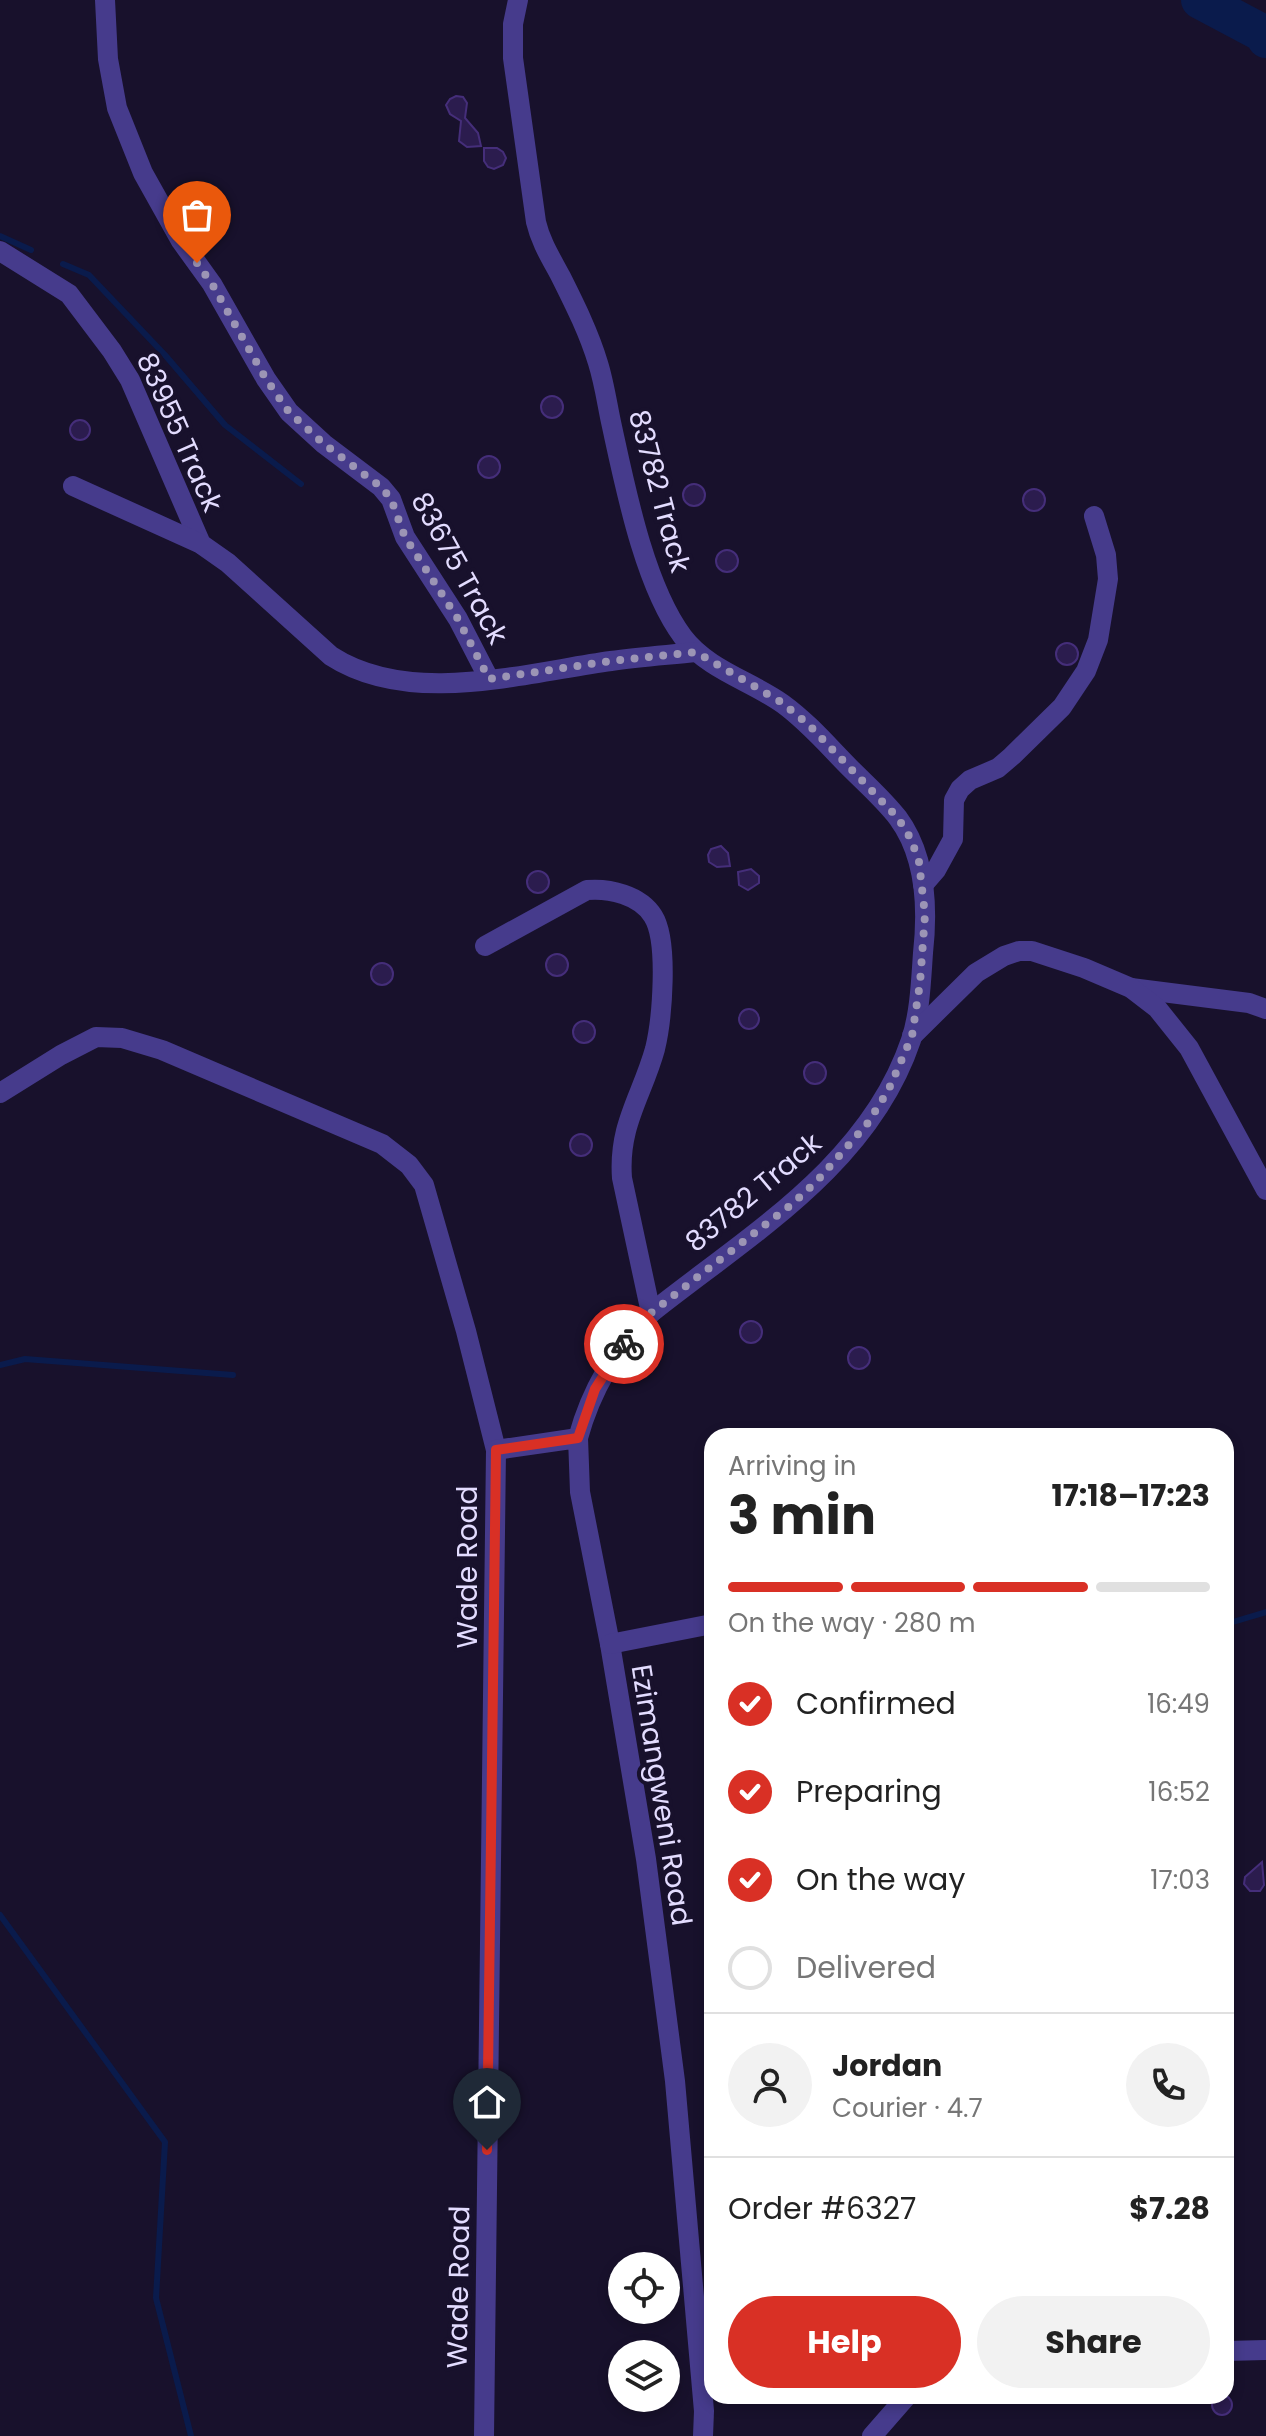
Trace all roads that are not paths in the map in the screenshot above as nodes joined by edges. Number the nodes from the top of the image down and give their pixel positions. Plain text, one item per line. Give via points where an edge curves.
1 (105, 0) edge
2 (518, 0) edge
3 (0, 251) edge
4 (73, 486) dead end
5 (1094, 516) dead end
6 (201, 544) junction
7 (696, 652) junction
8 (489, 679) junction
9 (923, 885) junction
10 (485, 946) dead end
11 (1131, 988) junction
12 (1266, 990) edge
13 (1257, 1006) edge
14 (912, 1036) junction
15 (0, 1093) edge
16 (1266, 1190) edge
17 (651, 1313) junction
18 (578, 1438) junction
19 (496, 1450) junction
20 (704, 1626) edge
21 (610, 1644) junction
22 (704, 2324) edge
23 (1266, 2350) edge
24 (1234, 2351) edge
25 (704, 2404) edge
26 (900, 2404) edge
27 (484, 2436) edge
28 (703, 2436) edge
29 (872, 2436) edge

1 - 8 street, 83675 Track via 117,108 143,173 181,241 289,412 391,499 405,537
2 - 7 street, 83782 Track via 513,24 515,84 540,240 581,317 599,365 650,575
3 - 6 street, 83955 Track via 69,294 112,351 130,380
4 - 6 street
5 - 9 street via 1108,579 1098,640 1086,671 1062,707 1012,756 960,789 954,800 953,839
6 - 8 street via 347,666 372,676 424,683
7 - 8 street
7 - 9 street, 83782 Track via 808,724 898,818 911,839
9 - 14 street, 83782 Track via 925,935
10 - 17 street via 587,890 621,894 653,916 663,974 660,1020 621,1160
11 - 13 street
11 - 14 street via 1084,968 1019,951 976,973
11 - 16 street via 1157,1008 1189,1048
12 - 13 street
14 - 17 street, 83782 Track via 888,1091 835,1163 792,1204
15 - 19 street, Wade Road via 96,1037 122,1038 382,1144 424,1185
17 - 18 street, 83782 Track via 595,1389
18 - 19 street
18 - 21 street, Ezimangweni Road via 580,1492
19 - 27 street, Wade Road
20 - 21 street
21 - 22 street, Ezimangweni Road via 646,1859
23 - 24 street
25 - 28 street, Ezimangweni Road
26 - 29 street

